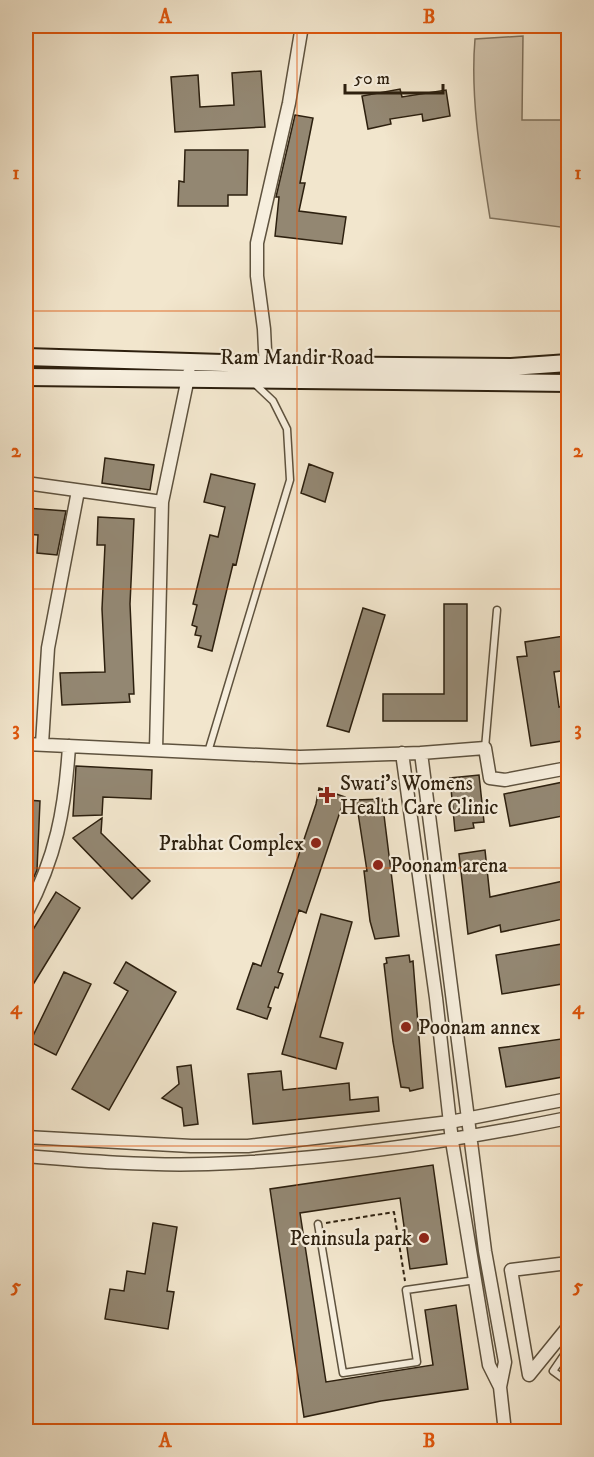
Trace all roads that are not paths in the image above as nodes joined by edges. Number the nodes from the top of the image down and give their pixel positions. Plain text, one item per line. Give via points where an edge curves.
1 (302, 26) edge
2 (26, 357) edge
3 (190, 361) junction
4 (568, 363) edge
5 (260, 373) junction
6 (26, 377) edge
7 (189, 379) junction
8 (568, 382) edge
9 (26, 483) edge
10 (78, 490) junction
11 (162, 502) junction
12 (497, 610) dead end
13 (26, 744) edge
14 (42, 744) junction
15 (69, 746) junction
16 (485, 748) junction
17 (156, 750) junction
18 (208, 752) junction
19 (402, 753) junction
20 (421, 753) junction
21 (568, 768) edge
22 (26, 914) edge
23 (568, 1099) edge
24 (568, 1118) edge
25 (468, 1119) junction
26 (450, 1122) junction
27 (26, 1137) edge
28 (470, 1138) junction
29 (80, 1140) junction
30 (452, 1140) junction
31 (171, 1145) junction
32 (26, 1156) edge
33 (80, 1161) junction
34 (171, 1164) junction
35 (318, 1224) road end
36 (568, 1263) edge
37 (476, 1280) junction
38 (514, 1289) junction
39 (491, 1293) junction
40 (568, 1327) edge
41 (568, 1350) edge
42 (568, 1382) edge
43 (500, 1387) junction
44 (505, 1431) edge

1 - 5 street via 257,243 264,329
2 - 3 main road
3 - 5 main road
3 - 7 street
4 - 5 main road
5 - 7 main road, Ram Mandir Road
5 - 8 main road, Ram Mandir Road
5 - 18 lane via 287,429 290,480
6 - 7 main road, Ram Mandir Road
7 - 11 street
9 - 10 street
10 - 11 street
10 - 14 street via 48,648
11 - 17 street
12 - 16 lane
13 - 14 street
14 - 15 street
15 - 17 street
15 - 22 street via 66,793 55,846
16 - 20 street
16 - 21 street via 490,778 505,780
17 - 18 street
18 - 19 street via 300,757
19 - 20 street
19 - 26 street
20 - 25 street
23 - 25 street
24 - 28 street
25 - 26 street
25 - 28 street
26 - 30 street
26 - 31 street via 248,1146
27 - 29 street
28 - 30 street
28 - 39 street
29 - 31 street
29 - 33 street
30 - 34 street via 286,1160
30 - 37 street
31 - 34 street
32 - 33 street
33 - 34 street
35 - 37 lane via 344,1373 417,1362 406,1290
36 - 38 street via 511,1270
37 - 43 street via 489,1365
38 - 39 street
38 - 40 street via 529,1375
39 - 43 street via 505,1362
41 - 42 lane via 553,1371
43 - 44 street

